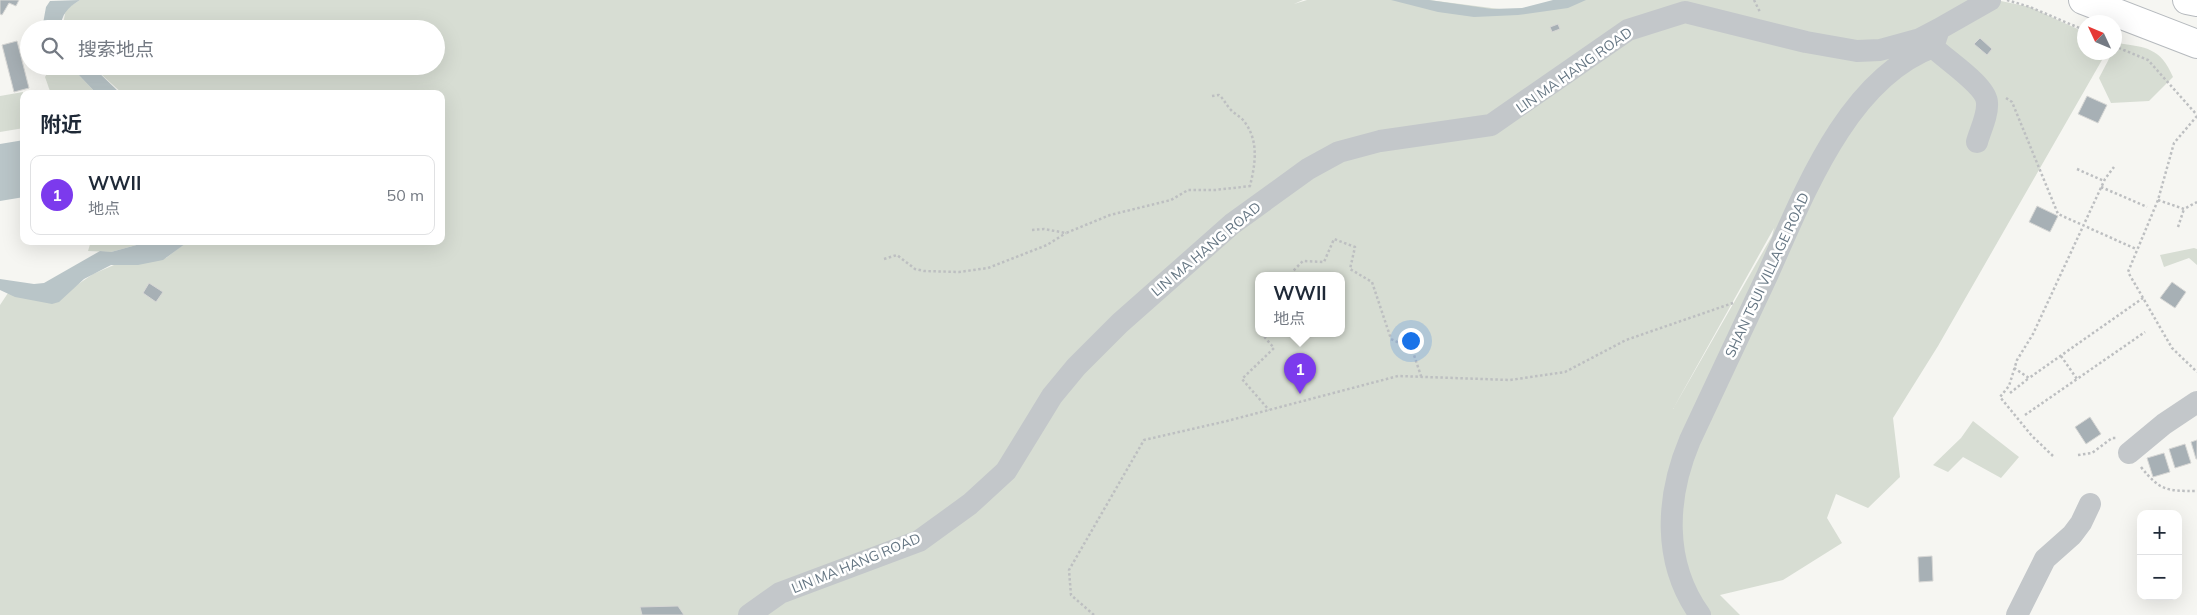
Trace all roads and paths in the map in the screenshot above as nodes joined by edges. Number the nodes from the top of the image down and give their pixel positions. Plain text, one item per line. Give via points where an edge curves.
1 (1990, 0) edge
2 (2007, 0) edge
3 (2084, 0) edge
4 (2187, 0) edge
5 (2197, 2) edge
6 (2077, 27) edge
7 (1936, 38) junction
8 (2197, 44) edge
9 (2122, 49) edge
10 (1982, 91) junction
11 (1212, 96) dead end
12 (2197, 115) edge
13 (1977, 142) dead end
14 (2114, 167) dead end
15 (2077, 169) dead end
16 (2104, 181) junction
17 (1256, 185) dead end
18 (1250, 186) junction
19 (2102, 187) junction
20 (2158, 200) junction
21 (2197, 202) edge
22 (2147, 206) dead end
23 (2184, 209) junction
24 (2083, 225) junction
25 (2178, 227) dead end
26 (1032, 230) dead end
27 (1066, 233) junction
28 (2136, 249) junction
29 (884, 259) dead end
30 (1293, 272) edge
31 (1758, 295) junction
32 (2143, 298) junction
33 (2145, 332) dead end
34 (1264, 337) edge
35 (2061, 356) junction
36 (2014, 368) junction
37 (2197, 372) edge
38 (1421, 376) junction
39 (2030, 378) junction
40 (2077, 379) junction
41 (2010, 393) dead end
42 (2197, 402) edge
43 (1269, 410) junction
44 (2025, 415) dead end
45 (2129, 453) dead end
46 (2053, 456) dead end
47 (2090, 504) dead end
48 (749, 615) edge
49 (1094, 615) edge
50 (1700, 615) edge
51 (2018, 615) edge

1 - 7 street, SHAN TSUI VILLAGE ROAD
2 - 6 path
3 - 8 main road
4 - 5 main road
7 - 10 street
7 - 31 street, SHAN TSUI VILLAGE ROAD via 1899,65 1867,96 1840,130 1813,177
7 - 48 street, LIN MA HANG ROAD via 1880,50 1858,51 1806,42 1684,12 1628,30 1491,125 1380,141 1339,152 1308,169 1232,224 1120,323 1052,396 1006,471 970,504 919,541 780,593
9 - 12 path via 2148,60
10 - 13 street via 1988,103
10 - 24 path via 1994,90 2012,102 2058,214
11 - 18 path via 1219,95 1224,99 1230,109 1246,122 1250,131 1255,158
12 - 20 path via 2174,143
14 - 16 path
15 - 16 path
16 - 19 path
17 - 18 path
18 - 27 path via 1188,190 1171,200 1110,215
19 - 22 path
19 - 24 path
20 - 23 path
20 - 28 path
21 - 23 path
23 - 25 path
24 - 28 path
24 - 36 path
26 - 27 path
27 - 29 path via 1014,260 988,268 959,272 924,271 915,269 897,255
28 - 32 path via 2128,272
30 - 38 path via 1303,261 1324,262 1334,240 1355,248 1350,269 1372,282 1391,339 1412,349
31 - 38 path via 1626,340 1566,372 1510,380
31 - 50 street, SHAN TSUI VILLAGE ROAD via 1690,440 1675,482 1671,511 1674,553 1683,582
32 - 35 path
32 - 37 path via 2172,348
33 - 40 path
34 - 43 path via 1274,348 1242,379
35 - 39 path
35 - 40 path
36 - 39 path
36 - 46 path via 2009,386 2000,397
38 - 43 path via 1398,376
39 - 41 path
40 - 44 path
42 - 45 street
43 - 49 path via 1144,440 1069,570 1071,595
47 - 51 street via 2072,535 2045,559

